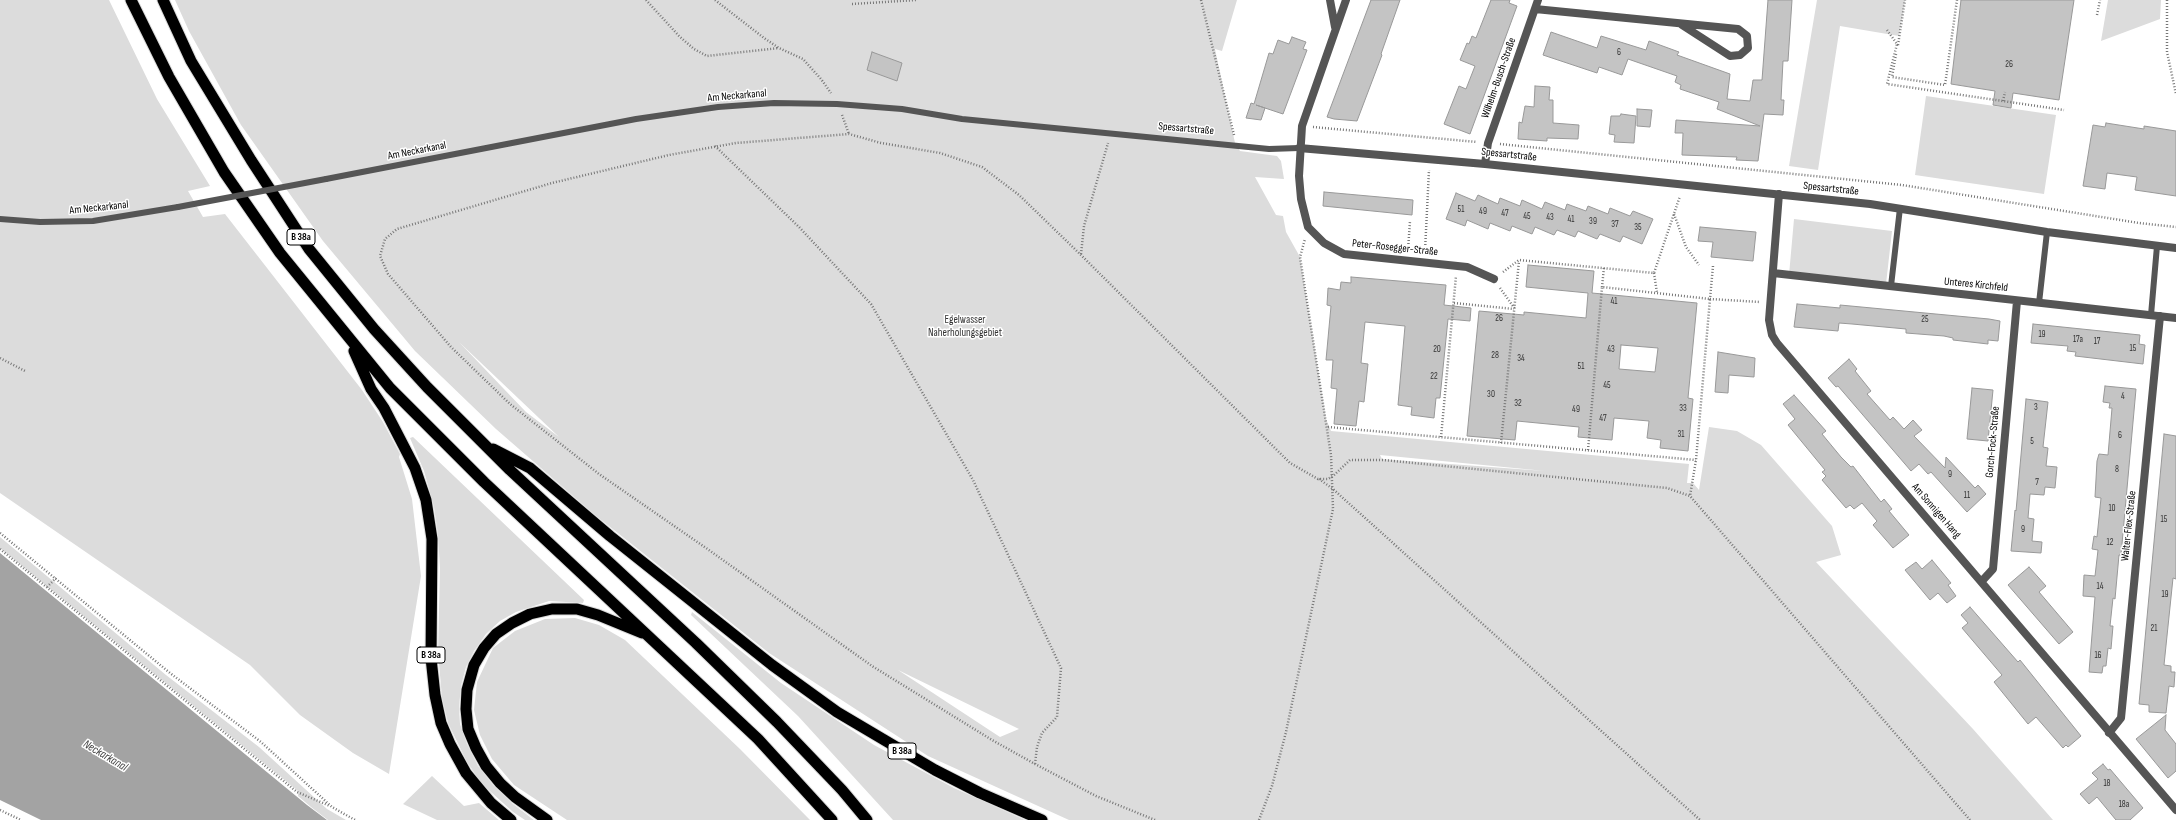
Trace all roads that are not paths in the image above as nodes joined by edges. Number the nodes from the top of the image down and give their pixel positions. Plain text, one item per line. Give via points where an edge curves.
1 (131, 0) edge
2 (163, 0) edge
3 (1330, 0) edge
4 (1346, 0) edge
5 (1538, 0) edge
6 (1535, 9) junction
7 (1682, 25) junction
8 (1335, 28) junction
9 (838, 104) joint
10 (1299, 148) junction
11 (1485, 164) junction
12 (1779, 194) junction
13 (1900, 208) junction
14 (0, 218) edge
15 (2047, 232) junction
16 (2157, 246) junction
17 (2176, 248) edge
18 (1773, 273) junction
19 (1494, 279) road end
20 (1891, 286) junction
21 (2017, 301) junction
22 (2039, 303) junction
23 (2151, 315) junction
24 (2160, 316) junction
25 (2176, 318) edge
26 (349, 338) junction
27 (483, 443) junction
28 (1982, 581) junction
29 (649, 636) junction
30 (2110, 733) junction
31 (2176, 810) edge
32 (511, 820) edge
33 (547, 820) edge
34 (832, 820) edge
35 (867, 820) edge
36 (1042, 820) edge

1 - 26 highway, B 38a via 169,77 224,172 280,253
2 - 27 highway, B 38a via 191,60 221,113 309,249 374,329
3 - 8 street
4 - 8 street
5 - 6 street, Wilhelm-Busch-Straße
6 - 7 street
6 - 11 street, Wilhelm-Busch-Straße via 1488,143
7 - 7 street via 1730,56 1740,55 1748,48 1746,36 1738,29
8 - 10 street via 1302,126
9 - 10 lane, Spessartstraße via 902,109 962,119 1270,149
9 - 14 lane, Am Neckarkanal, bridge via 774,103 718,107 644,118 93,221 40,222
10 - 11 street, Spessartstraße
10 - 19 street, Peter-Rosegger-Straße via 1301,199 1308,227 1324,243 1344,254 1458,265
11 - 12 street, Spessartstraße
12 - 13 street, Spessartstraße
12 - 18 street, Am Sonnigen Hang
13 - 15 street, Spessartstraße
13 - 20 lane
15 - 16 street, Spessartstraße
15 - 22 lane
16 - 17 street, Spessartstraße
16 - 23 lane
18 - 20 street, Unteres Kirchfeld
18 - 28 street, Am Sonnigen Hang via 1770,327 1777,343
20 - 21 street, Unteres Kirchfeld
21 - 22 street, Unteres Kirchfeld
21 - 28 street, Gorch-Fock-Straße via 1993,569
22 - 23 street, Unteres Kirchfeld
23 - 24 street, Unteres Kirchfeld
24 - 25 street, Unteres Kirchfeld
24 - 30 street, Walter-Flex-Straße via 2121,718
26 - 29 highway, B 38a via 390,388 478,476
26 - 32 highway, B 38a via 371,390 384,408 415,468 426,500 432,539 431,658 441,722 466,773 491,803
27 - 35 highway, B 38a via 771,717 842,790
27 - 36 highway, B 38a via 530,468 610,536 760,655 837,712 935,770
28 - 30 street, Am Sonnigen Hang
29 - 33 highway, B 38a via 591,613 552,609 530,614 512,622 496,634 474,664 467,690 466,709 468,729 476,748 500,783
29 - 34 highway, B 38a via 758,739
30 - 31 street, Am Sonnigen Hang

